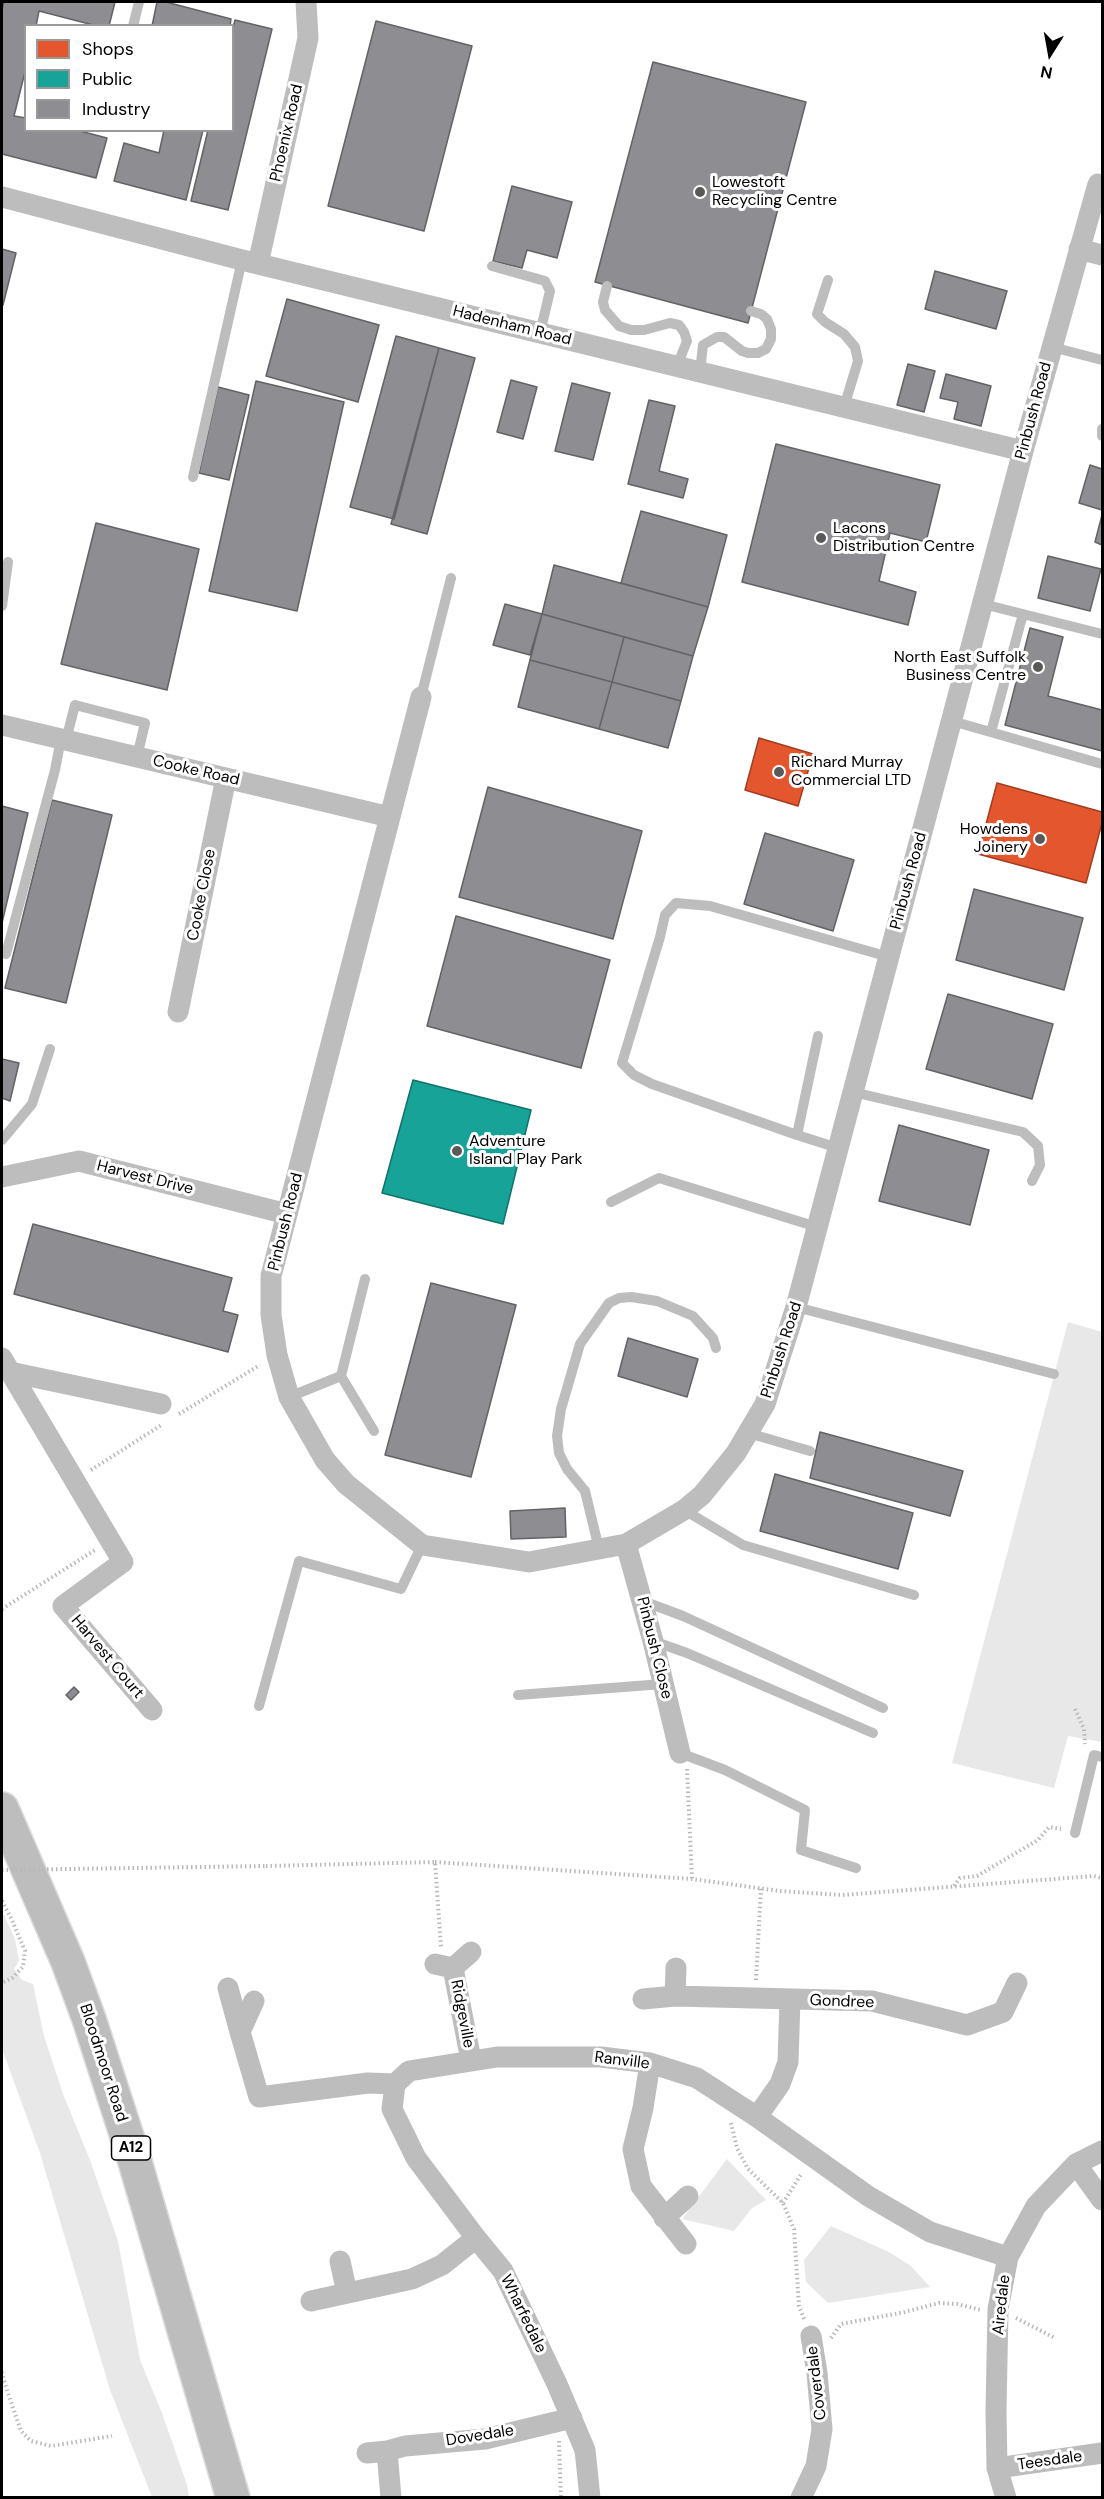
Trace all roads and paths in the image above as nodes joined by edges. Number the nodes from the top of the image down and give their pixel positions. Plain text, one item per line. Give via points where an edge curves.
1 (139, 2) edge
2 (306, 2) edge
3 (134, 24) edge
4 (1098, 184) dead end
5 (2, 197) edge
6 (1079, 249) junction
7 (1102, 255) edge
8 (250, 262) junction
9 (492, 266) dead end
10 (828, 280) dead end
11 (607, 286) dead end
12 (751, 311) dead end
13 (540, 333) junction
14 (1052, 347) junction
15 (1102, 360) edge
16 (677, 366) junction
17 (700, 372) junction
18 (844, 407) junction
19 (1102, 429) edge
20 (1102, 436) edge
21 (1023, 451) junction
22 (193, 477) dead end
23 (8, 562) dead end
24 (451, 578) dead end
25 (983, 603) junction
26 (2, 606) edge
27 (1023, 614) junction
28 (1102, 634) edge
29 (421, 698) joint
30 (952, 720) junction
31 (2, 725) edge
32 (991, 732) junction
33 (63, 740) junction
34 (137, 757) junction
35 (1102, 764) edge
36 (226, 778) junction
37 (390, 817) junction
38 (2, 953) edge
39 (889, 957) junction
40 (178, 1012) dead end
41 (818, 1036) dead end
42 (50, 1049) dead end
43 (853, 1092) junction
44 (797, 1135) junction
45 (2, 1140) edge
46 (838, 1148) junction
47 (2, 1177) edge
48 (1032, 1181) dead end
49 (611, 1202) dead end
50 (287, 1214) junction
51 (817, 1227) junction
52 (365, 1279) dead end
53 (796, 1307) junction
54 (716, 1348) dead end
55 (277, 1355) junction
56 (6, 1365) edge
57 (1054, 1374) dead end
58 (341, 1376) junction
59 (289, 1397) junction
60 (163, 1413) junction
61 (374, 1431) dead end
62 (748, 1433) junction
63 (810, 1451) dead end
64 (75, 1481) junction
65 (684, 1510) junction
66 (110, 1541) junction
67 (626, 1544) junction
68 (422, 1545) junction
69 (599, 1549) junction
70 (914, 1595) dead end
71 (642, 1601) junction
72 (2, 1609) edge
73 (654, 1641) junction
74 (663, 1684) junction
75 (518, 1695) dead end
76 (260, 1707) dead end
77 (883, 1707) dead end
78 (1075, 1709) dead end
79 (152, 1710) dead end
80 (873, 1734) dead end
81 (680, 1752) junction
82 (1098, 1756) edge
83 (2, 1809) edge
84 (1075, 1833) joint
85 (435, 1862) junction
86 (856, 1868) dead end
87 (2, 1870) edge
88 (1102, 1878) edge
89 (692, 1879) junction
90 (953, 1887) junction
91 (761, 1888) junction
92 (2, 1901) edge
93 (15, 1914) dead end
94 (12, 1920) junction
95 (471, 1952) dead end
96 (444, 1966) junction
97 (676, 1968) dead end
98 (2, 1983) edge
99 (1017, 1983) dead end
100 (228, 1988) dead end
101 (675, 1996) junction
102 (643, 1999) dead end
103 (755, 1999) junction
104 (790, 2000) junction
105 (254, 2001) dead end
106 (240, 2032) junction
107 (471, 2060) junction
108 (650, 2064) junction
109 (395, 2084) junction
110 (729, 2098) junction
111 (757, 2117) junction
112 (1102, 2151) edge
113 (812, 2156) junction
114 (1076, 2164) junction
115 (688, 2196) dead end
116 (1102, 2200) edge
117 (783, 2203) junction
118 (664, 2218) junction
119 (476, 2238) junction
120 (686, 2244) dead end
121 (1008, 2257) junction
122 (340, 2261) dead end
123 (347, 2293) junction
124 (311, 2301) dead end
125 (998, 2309) junction
126 (811, 2336) joint
127 (1055, 2338) dead end
128 (831, 2348) dead end
129 (2, 2372) edge
130 (3, 2383) edge
131 (565, 2420) junction
132 (112, 2436) dead end
133 (1102, 2453) edge
134 (997, 2468) junction
135 (233, 2498) edge
136 (391, 2498) edge
137 (561, 2498) edge
138 (590, 2498) edge
139 (801, 2498) edge
140 (1006, 2498) edge

1 - 3 lane
2 - 8 street, Phoenix Road via 308,38
4 - 6 street, Pinbush Road
5 - 8 street, Hadenham Road
6 - 7 street
6 - 14 street, Pinbush Road
8 - 13 street, Hadenham Road
8 - 22 lane
9 - 13 lane via 545,281 550,291
10 - 18 lane via 817,314 844,334 855,347 858,361
11 - 16 lane via 605,310 619,326 644,330 670,323 679,325 687,341
12 - 17 lane via 761,314 771,329 765,349 748,353 724,337 717,337 703,345
13 - 16 street, Hadenham Road
14 - 15 lane
14 - 21 street, Pinbush Road
16 - 17 street, Hadenham Road
17 - 18 street, Hadenham Road
18 - 21 street, Hadenham Road
19 - 20 lane
21 - 25 street, Pinbush Road
23 - 26 lane
24 - 29 lane
25 - 27 lane
25 - 30 street, Pinbush Road
27 - 28 lane
27 - 32 lane
29 - 37 street, Pinbush Road
30 - 32 lane
30 - 39 street, Pinbush Road
31 - 33 street, Cooke Road
32 - 35 lane
33 - 34 street, Cooke Road
33 - 34 lane via 75,705 145,723
33 - 38 lane via 6,954
34 - 36 street, Cooke Road
36 - 37 street, Cooke Road
36 - 40 street, Cooke Close
37 - 50 street, Pinbush Road
39 - 43 street, Pinbush Road
39 - 44 lane via 710,906 676,903 665,915 622,1064 652,1083
41 - 44 lane
42 - 45 lane via 32,1104
43 - 46 street, Pinbush Road
43 - 48 lane via 1023,1132 1038,1146 1040,1165
44 - 46 lane
46 - 51 street, Pinbush Road
47 - 50 street, Harvest Drive via 79,1161
49 - 51 lane via 659,1178
50 - 55 street, Pinbush Road via 272,1276 271,1315
51 - 53 street, Pinbush Road
52 - 58 lane
53 - 57 lane
53 - 62 street, Pinbush Road via 765,1404
54 - 69 lane via 713,1338 693,1316 657,1301 631,1297 609,1303 580,1344 557,1436 559,1453 567,1469 585,1491
55 - 59 street, Pinbush Road
55 - 60 path
56 - 60 street
56 - 64 street
58 - 59 lane
58 - 61 lane
59 - 68 street, Pinbush Road via 325,1460 346,1484
60 - 64 path
62 - 63 lane
62 - 65 street, Pinbush Road via 702,1495
64 - 66 street
65 - 67 street, Pinbush Road
65 - 70 lane via 743,1545
66 - 72 path
66 - 79 street, Harvest Court via 123,1562 63,1606
67 - 69 street, Pinbush Road
67 - 71 street, Pinbush Close
68 - 69 street, Pinbush Road via 529,1562
68 - 76 lane via 401,1589 299,1562
71 - 73 street, Pinbush Close
71 - 77 lane
73 - 74 street, Pinbush Close
73 - 80 lane
74 - 75 lane
74 - 81 street, Pinbush Close
78 - 82 path via 1084,1729 1083,1742
81 - 86 lane via 805,1810 801,1850
81 - 89 path via 686,1760
82 - 84 lane
83 - 135 highway, Bloodmoor Road / A12 via 89,2019 134,2155
84 - 90 path via 1049,1827 1038,1840 976,1876 960,1878
85 - 87 path, bridge
85 - 89 path
85 - 96 path
88 - 90 path via 1094,1875
89 - 91 path
90 - 91 path via 842,1895
91 - 103 path
92 - 94 path
93 - 94 path
94 - 98 path via 25,1951 23,1968
95 - 96 street, Ridgeville
96 - 107 street, Ridgeville
97 - 101 street
99 - 104 street, Gondree via 1007,2017 967,2025 872,2001
100 - 106 street
101 - 102 street, Gondree
101 - 103 street, Gondree
103 - 104 street, Gondree
104 - 111 street via 788,2062 780,2084
105 - 106 street
106 - 109 street via 259,2097 368,2083
107 - 108 street, Ranville via 602,2057
107 - 109 street, Ranville via 409,2071
108 - 110 street, Ranville via 697,2078
108 - 118 street via 633,2149 641,2186
109 - 119 street, Wharfedale via 392,2109 416,2158
110 - 111 street, Ranville
110 - 117 path via 737,2148 748,2169
111 - 113 street, Ranville
112 - 114 street, Airedale
113 - 117 path
113 - 121 street, Ranville via 868,2196 930,2232
114 - 116 street
114 - 121 street, Airedale via 1036,2206
115 - 118 street
117 - 126 path via 794,2229 799,2306
118 - 120 street
119 - 123 street via 442,2265 412,2279
119 - 131 street, Wharfedale via 503,2271
121 - 125 street, Airedale
122 - 123 street
123 - 124 street
125 - 127 path
125 - 128 path via 939,2303 841,2324 831,2337
125 - 134 street, Airedale
126 - 139 street, Coverdale via 822,2430 816,2466
129 - 130 path
130 - 132 path via 21,2431 31,2441 51,2446
131 - 136 street, Dovedale via 485,2439 377,2452
131 - 137 path
131 - 138 street, Wharfedale via 585,2450
133 - 134 street, Teesdale
134 - 140 street, Airedale

